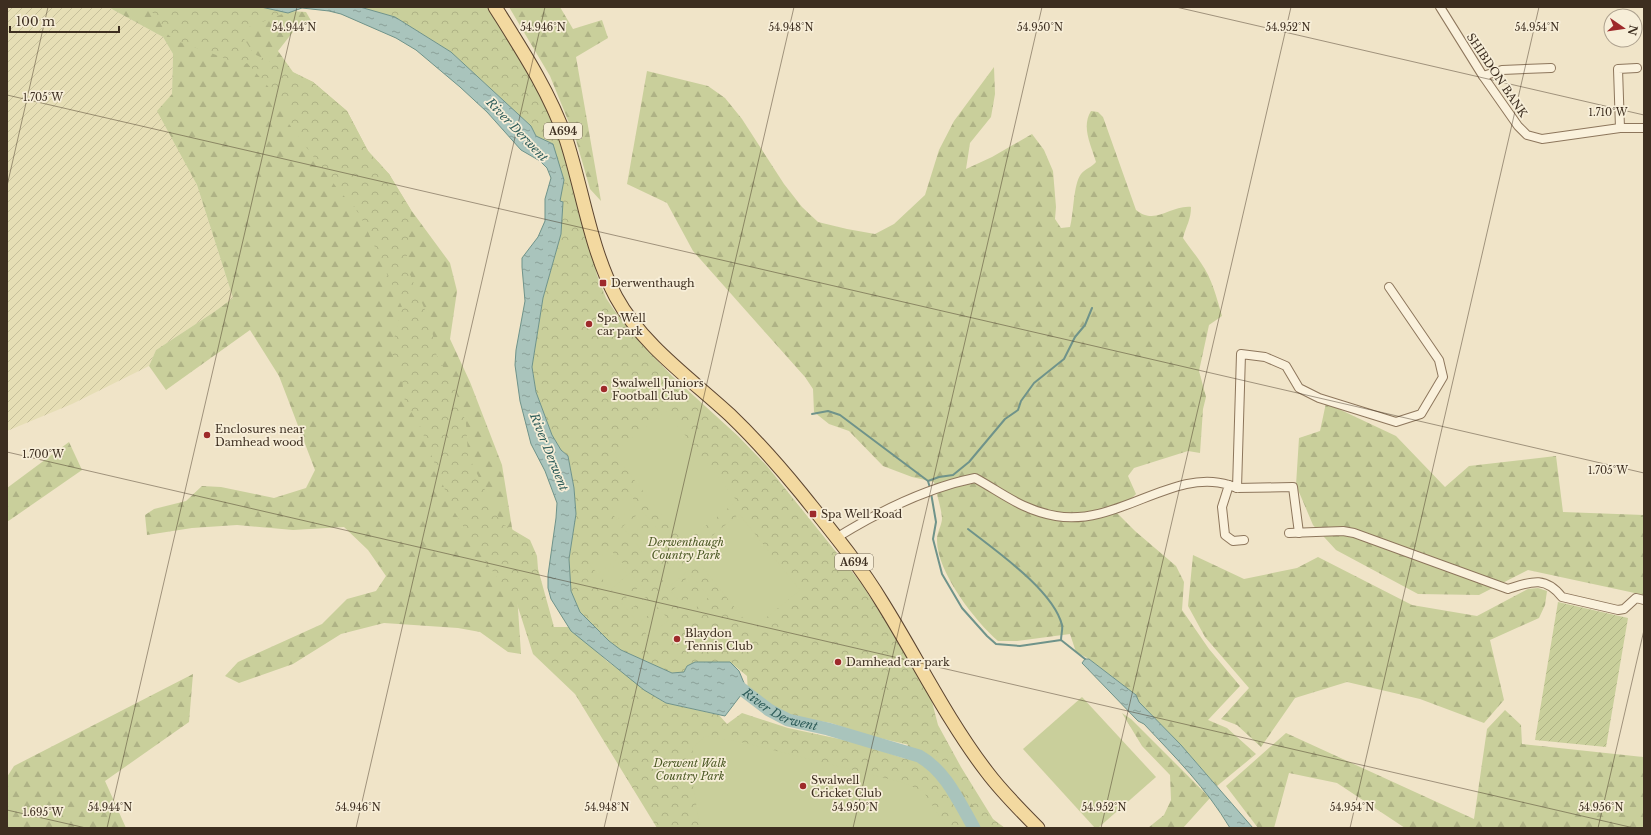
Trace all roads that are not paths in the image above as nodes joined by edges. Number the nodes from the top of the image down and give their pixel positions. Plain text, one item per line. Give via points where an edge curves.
1 (495, 7) edge
2 (1440, 7) edge
3 (1551, 68) dead end
4 (1637, 68) dead end
5 (1482, 76) junction
6 (1620, 128) junction
7 (1644, 128) edge
8 (1389, 287) dead end
9 (1233, 486) junction
10 (1289, 533) dead end
11 (1299, 534) junction
12 (836, 538) junction
13 (1244, 540) dead end
14 (1644, 600) edge
15 (1038, 828) edge

1 - 12 main road, A694 via 539,76 553,105 574,164 603,266 625,312 658,351 732,417 769,455
2 - 5 street, SHIBDON BANK
3 - 5 street via 1502,70
4 - 6 street via 1618,69
5 - 6 street, SHIBDON BANK via 1527,135 1542,139
6 - 7 street, SHIBDON BANK
8 - 9 street via 1439,360 1443,377 1421,414 1396,422 1319,398 1299,388 1286,366 1265,357 1241,354
9 - 11 street via 1293,487
9 - 12 street via 1216,481 1195,482 1111,512 1084,518 1031,511 975,478 920,496 861,523
9 - 13 street via 1222,507 1225,535 1233,542
10 - 11 street
11 - 14 street via 1343,531 1354,533 1508,589 1531,582 1543,582 1562,597 1618,610 1624,609 1636,598
12 - 15 main road, A694 via 880,599 983,766 1003,792

